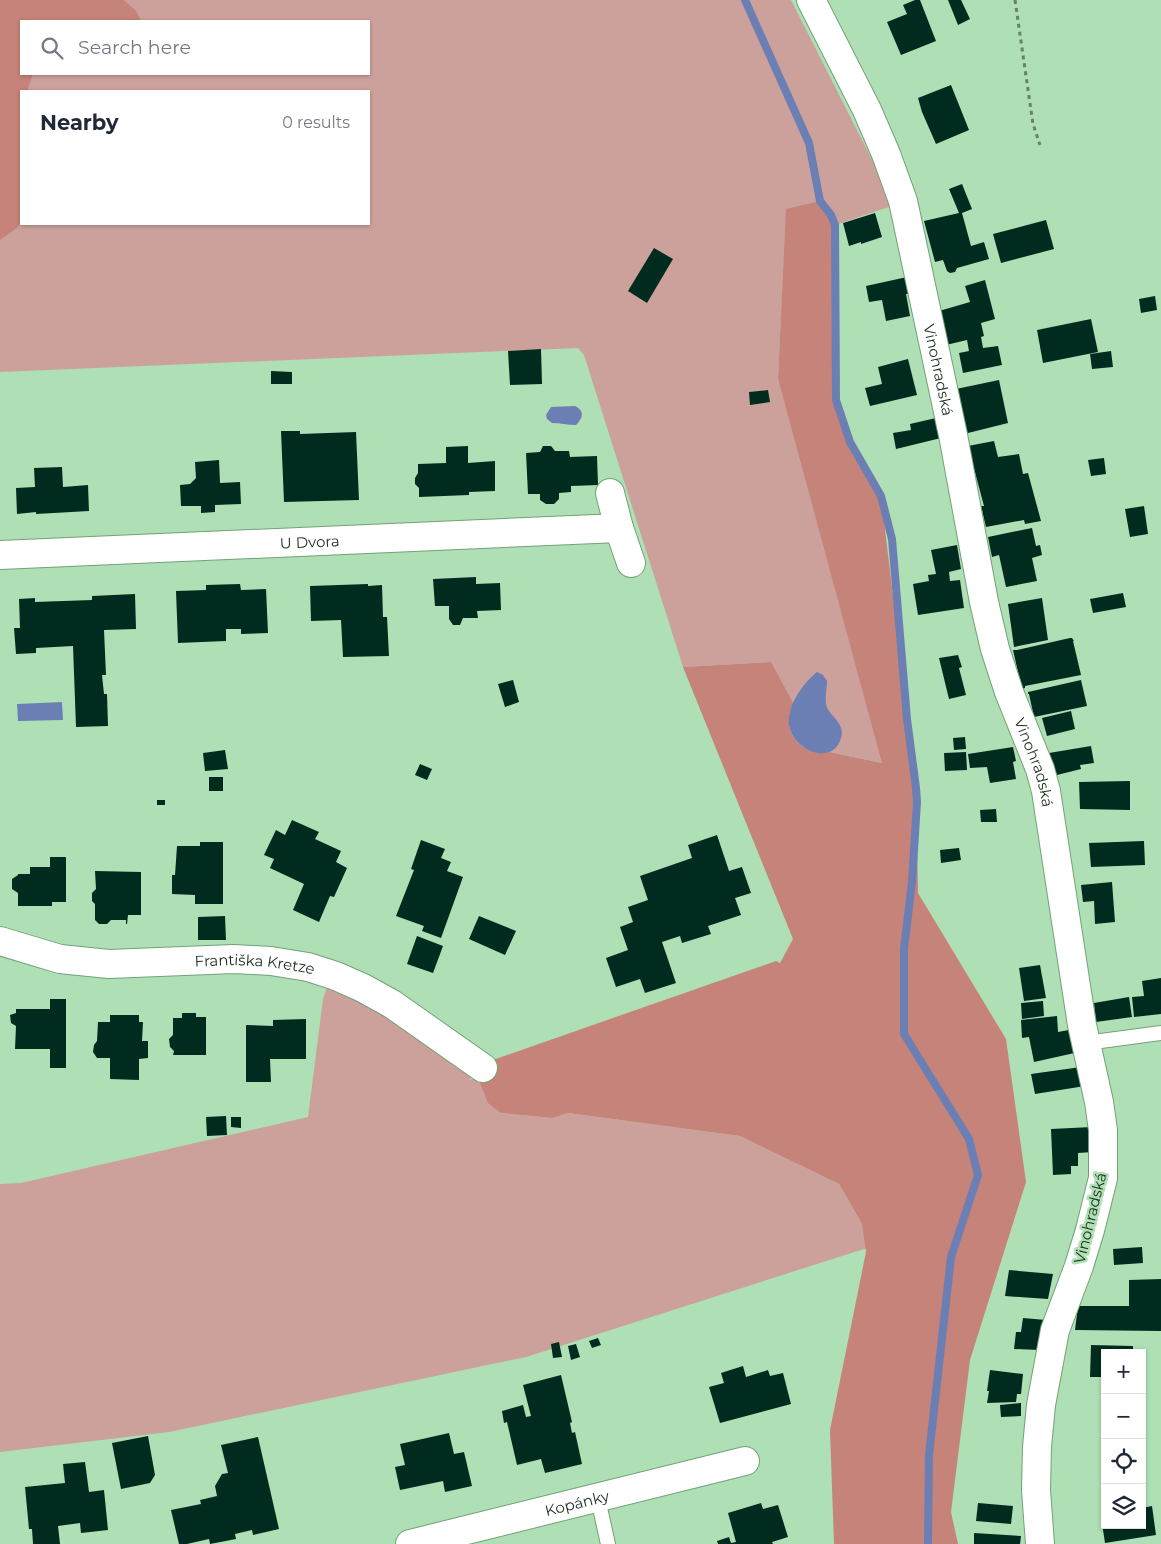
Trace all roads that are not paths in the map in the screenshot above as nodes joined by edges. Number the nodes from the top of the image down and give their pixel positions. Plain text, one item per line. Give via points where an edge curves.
1 (811, 0) edge
2 (610, 493) dead end
3 (619, 528) junction
4 (0, 555) edge
5 (631, 563) dead end
6 (0, 941) edge
7 (1161, 1033) edge
8 (1086, 1043) junction
9 (483, 1068) dead end
10 (745, 1461) dead end
11 (598, 1498) junction
12 (410, 1544) edge
13 (608, 1544) edge
14 (1040, 1544) edge

1 - 8 street, Vinohradská via 867,110 903,201 995,649 1046,791
2 - 3 street
3 - 4 street, U Dvora
3 - 5 street
6 - 9 street, Františka Kretze via 60,960 109,964 234,959 308,967 336,976 392,1004
7 - 8 lane
8 - 14 street, Vinohradská via 1103,1130 1103,1178 1079,1266 1055,1330 1041,1405 1036,1490
10 - 11 street, Kopánky
11 - 12 street, Kopánky
11 - 13 lane

